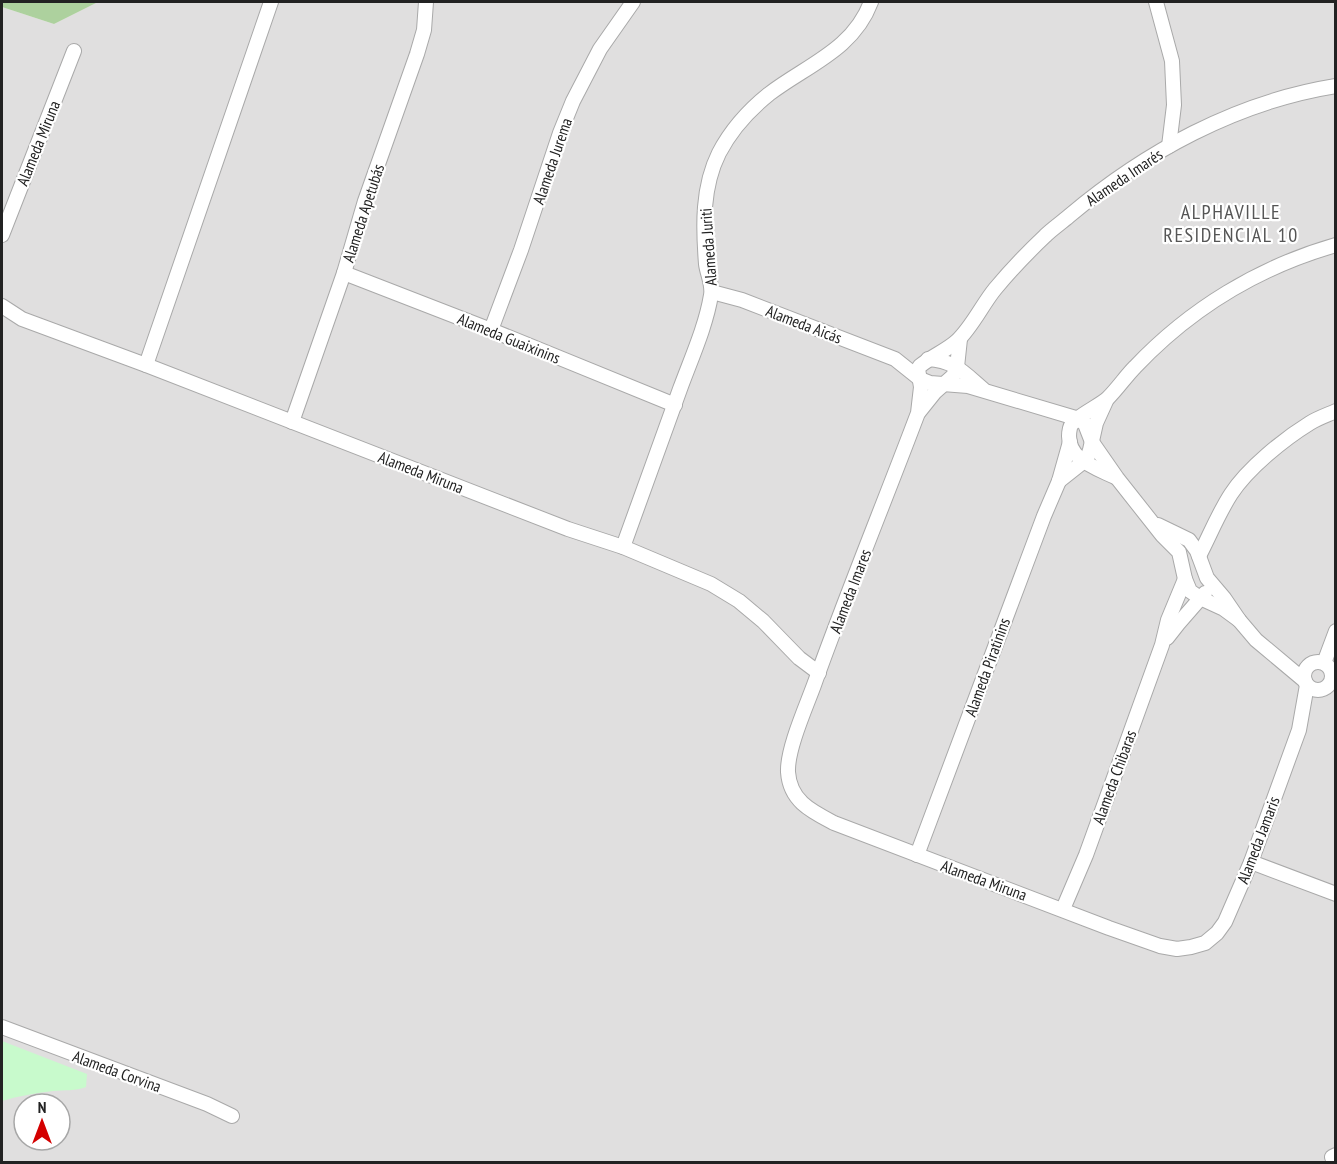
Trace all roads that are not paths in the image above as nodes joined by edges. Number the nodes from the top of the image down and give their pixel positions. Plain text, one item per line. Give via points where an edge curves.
1 (271, 2) edge
2 (426, 2) edge
3 (633, 2) edge
4 (871, 2) edge
5 (1156, 2) edge
6 (74, 51) dead end
7 (1335, 86) edge
8 (1169, 146) junction
9 (2, 235) edge
10 (1335, 245) edge
11 (344, 273) junction
12 (712, 292) junction
13 (2, 306) edge
14 (491, 330) junction
15 (960, 339) junction
16 (896, 359) junction
17 (929, 360) junction
18 (146, 365) junction
19 (957, 367) junction
20 (920, 379) junction
21 (944, 384) junction
22 (986, 391) junction
23 (1107, 399) junction
24 (675, 405) junction
25 (1041, 408) junction
26 (1335, 411) edge
27 (918, 413) junction
28 (1079, 419) junction
29 (292, 422) junction
30 (1070, 437) junction
31 (1092, 442) junction
32 (1083, 462) junction
33 (1116, 478) junction
34 (1059, 481) junction
35 (1151, 521) junction
36 (1213, 526) junction
37 (1189, 540) junction
38 (623, 547) junction
39 (1179, 552) junction
40 (1199, 556) junction
41 (1185, 579) junction
42 (1212, 584) junction
43 (1200, 598) junction
44 (1239, 620) junction
45 (1335, 631) edge
46 (1162, 645) junction
47 (1269, 651) junction
48 (1318, 663) junction
49 (819, 673) junction
50 (1320, 684) edge
51 (788, 771) joint
52 (917, 855) junction
53 (1251, 862) junction
54 (1335, 894) edge
55 (1063, 909) junction
56 (1205, 943) joint
57 (2, 1027) edge
58 (232, 1116) dead end

1 - 18 street
2 - 11 street, Alameda Apetubás via 422,38
3 - 14 street, Alameda Jurema via 600,49 573,100
4 - 12 street, Alameda Juriti via 850,36 753,108 720,152 709,181 704,217
5 - 8 street via 1172,61 1174,105
6 - 9 street, Alameda Miruna
7 - 8 street, Alameda Imarés via 1258,106
8 - 15 street, Alameda Imarés via 1092,196 1046,235 995,290
10 - 23 street via 1265,271 1215,299 1168,336
11 - 14 street, Alameda Guaixinins
11 - 29 street, Alameda Apetubás
12 - 16 street, Alameda Aicás
12 - 24 street, Alameda Juriti
13 - 18 street, Alameda Miruna via 22,319
14 - 24 street, Alameda Guaixinins
15 - 17 street
15 - 19 street
16 - 17 street, Alameda Aicás
16 - 20 street, Alameda Aicás
17 - 19 street, Alameda Aicás
17 - 20 street via 919,367
18 - 29 street, Alameda Miruna
19 - 21 street
19 - 22 street, Alameda Aicás
20 - 21 street, Alameda Aicás
20 - 27 street
21 - 22 street, Alameda Aicás
21 - 27 street
22 - 25 street, Alameda Aicás
23 - 28 street
23 - 31 street
24 - 38 street, Alameda Juriti
25 - 28 street, Alameda Aicás
25 - 30 street, Alameda Aicás
26 - 36 street via 1281,444 1249,472
27 - 49 street, Alameda Imares
28 - 30 street via 1072,423
28 - 31 street
29 - 38 street, Alameda Miruna
30 - 32 street, Alameda Aicás via 1073,451
30 - 34 street, Alameda Piratinins
31 - 32 street
31 - 33 street
32 - 33 street
32 - 34 street
33 - 35 street
34 - 52 street, Alameda Piratinins
35 - 37 street
35 - 39 street
36 - 37 street
36 - 40 street
37 - 39 street
37 - 40 street
38 - 49 street, Alameda Miruna via 711,584 740,601
39 - 41 street
40 - 42 street
41 - 43 street via 1190,591
41 - 46 street
42 - 43 street
42 - 44 street
43 - 44 street
43 - 46 street
44 - 47 street
45 - 48 street
46 - 55 street, Alameda Chibaras
47 - 48 street via 1288,659
47 - 50 street
48 - 50 street via 1332,673
48 - 50 street, Alameda Jamaris via 1305,671
49 - 51 street, Alameda Imares via 792,747
50 - 53 street, Alameda Jamaris
51 - 52 street, Alameda Miruna via 793,792 809,810
52 - 55 street, Alameda Miruna
53 - 54 street
53 - 56 street, Alameda Jamaris via 1225,922
55 - 56 street, Alameda Miruna via 1160,946 1177,949
57 - 58 street, Alameda Corvina

